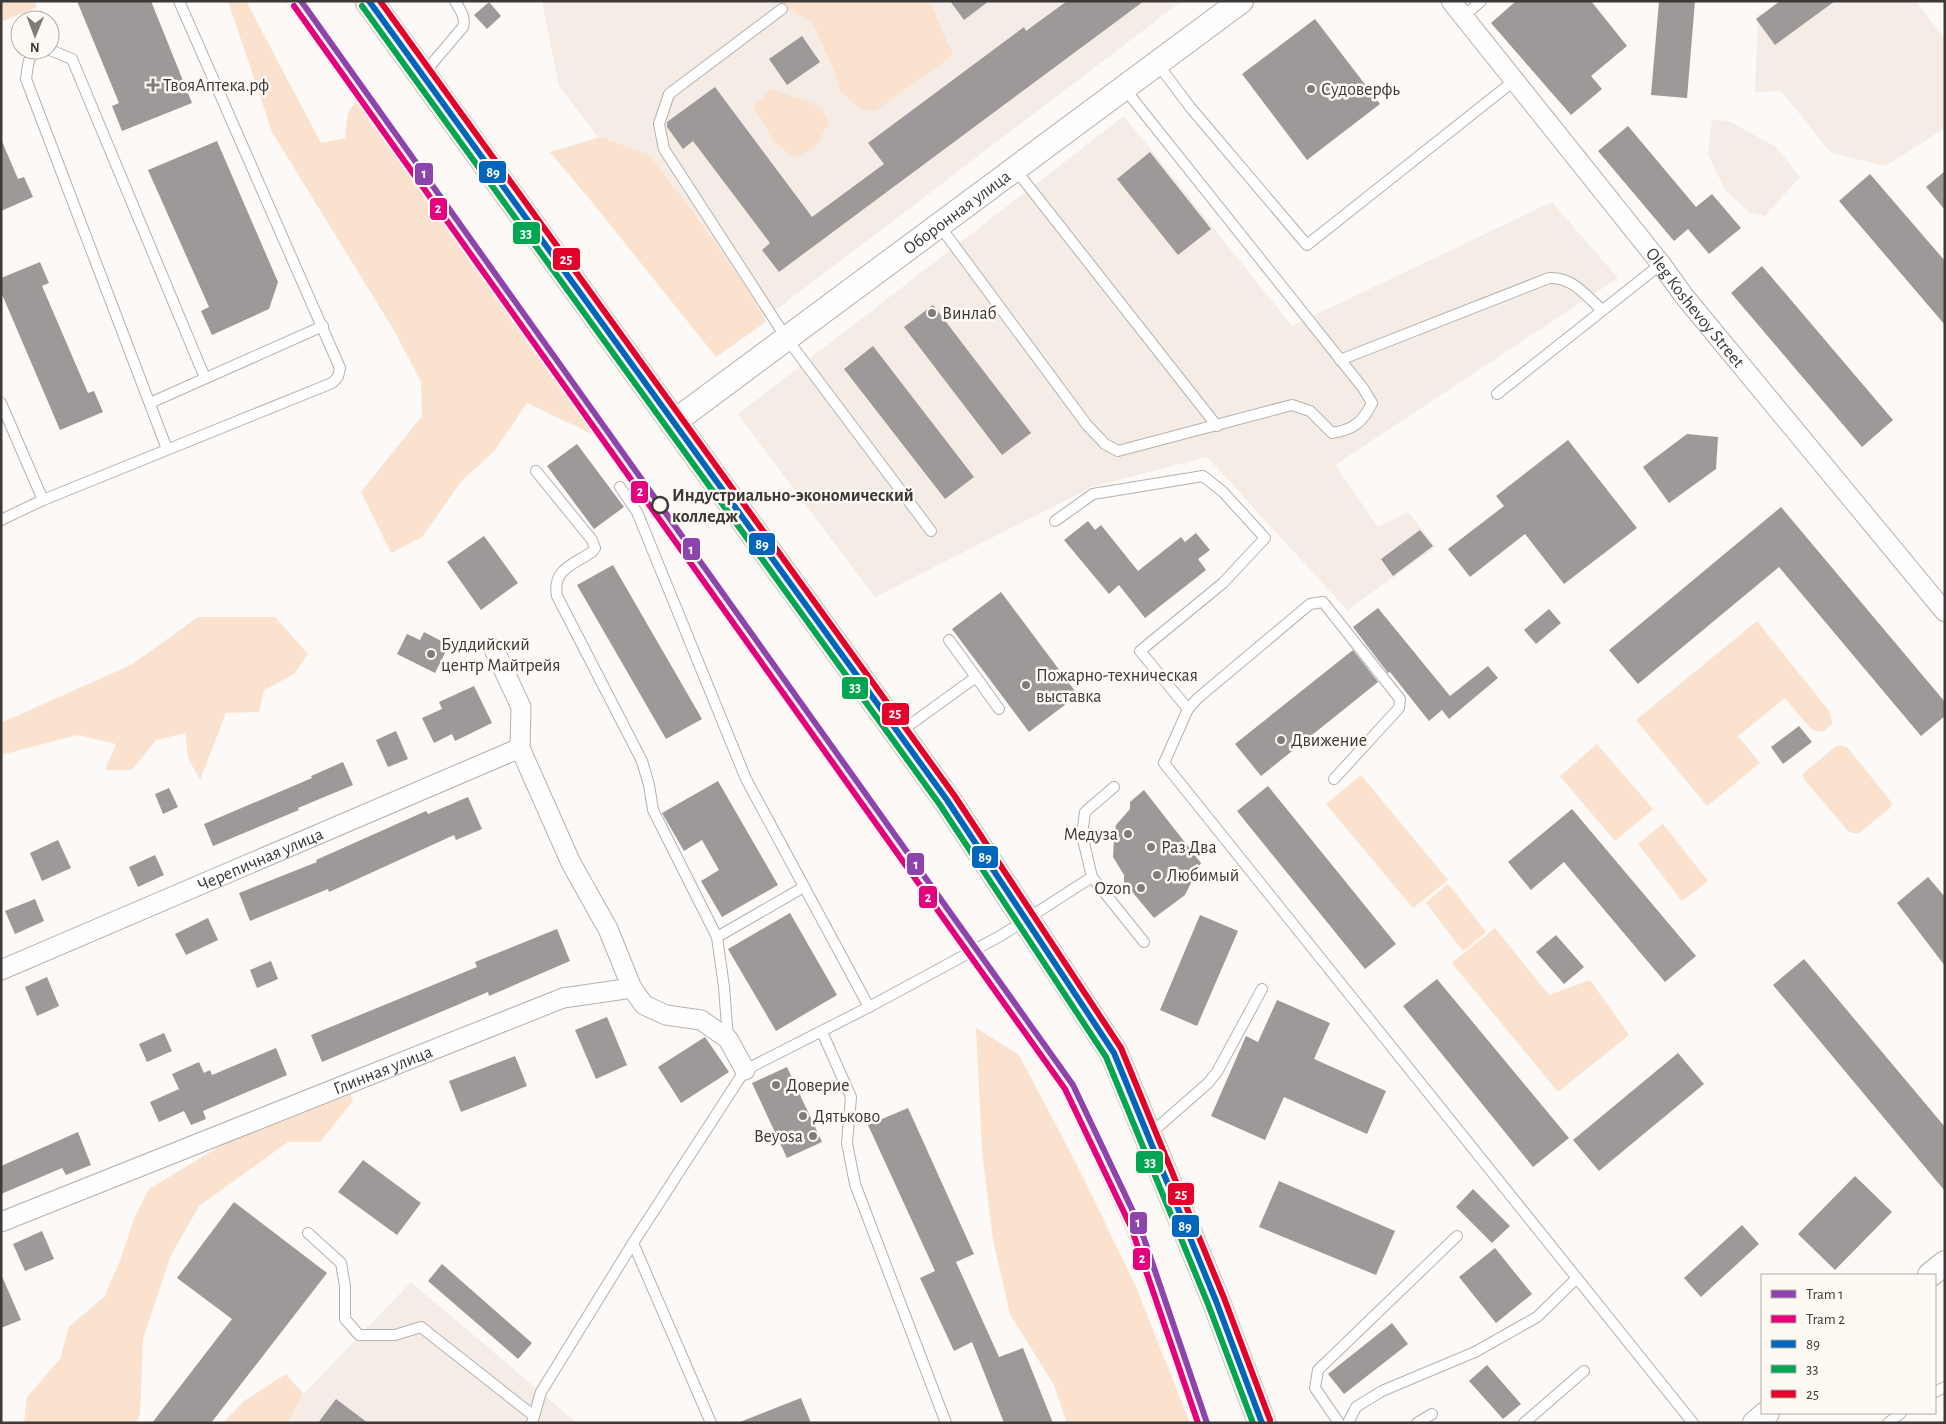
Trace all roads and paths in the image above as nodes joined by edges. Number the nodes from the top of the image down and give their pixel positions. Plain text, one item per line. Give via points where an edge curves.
1 (179, 1) edge
2 (369, 1) edge
3 (454, 1) edge
4 (1241, 1) edge
5 (1451, 1) edge
6 (1481, 1) edge
7 (782, 9) dead end
8 (1463, 16) junction
9 (60, 55) edge
10 (29, 60) edge
11 (1157, 63) junction
12 (422, 76) junction
13 (1514, 80) junction
14 (1124, 88) junction
15 (1015, 169) junction
16 (939, 226) junction
17 (1661, 264) junction
18 (1602, 310) junction
19 (323, 326) junction
20 (787, 339) junction
21 (1340, 360) junction
22 (205, 378) junction
23 (1497, 394) dead end
24 (1, 403) edge
25 (150, 403) junction
26 (674, 422) junction
27 (1217, 426) junction
28 (167, 449) junction
29 (536, 471) dead end
30 (620, 487) dead end
31 (43, 500) junction
32 (2, 519) edge
33 (1055, 520) dead end
34 (931, 532) dead end
35 (1945, 612) edge
36 (949, 640) dead end
37 (494, 649) dead end
38 (976, 677) junction
39 (999, 709) dead end
40 (1188, 709) junction
41 (899, 733) junction
42 (520, 748) junction
43 (1334, 779) dead end
44 (1114, 787) dead end
45 (1092, 877) junction
46 (804, 887) junction
47 (1027, 920) junction
48 (717, 937) junction
49 (1144, 942) dead end
50 (1, 970) edge
51 (632, 988) junction
52 (1262, 989) dead end
53 (869, 1007) junction
54 (822, 1032) junction
55 (728, 1039) junction
56 (745, 1070) junction
57 (1149, 1135) junction
58 (1, 1222) edge
59 (308, 1233) dead end
60 (1457, 1236) dead end
61 (633, 1243) junction
62 (1576, 1279) junction
63 (1584, 1371) dead end
64 (1432, 1414) dead end
65 (1766, 1414) edge
66 (1900, 1414) edge
67 (533, 1420) edge
68 (711, 1423) edge
69 (946, 1423) edge
70 (1262, 1423) edge
71 (1339, 1423) edge
72 (1348, 1423) edge
73 (1417, 1423) edge
74 (1524, 1423) edge
75 (1692, 1423) edge
76 (1755, 1423) edge
77 (1888, 1423) edge

1 - 19 lane
2 - 12 main road
3 - 12 lane via 463,14 463,27
4 - 11 street, Оборонная улица
5 - 8 street, Oleg Koshevoy Street
6 - 8 lane
7 - 20 lane via 669,94 659,124 664,150
8 - 13 street, Oleg Koshevoy Street
9 - 22 lane via 72,60
10 - 25 lane via 26,79
11 - 13 lane via 1307,245
11 - 14 street, Оборонная улица
12 - 26 main road
13 - 17 street, Oleg Koshevoy Street
14 - 15 street, Оборонная улица
14 - 21 lane
15 - 16 street, Оборонная улица
15 - 27 lane
16 - 20 street, Оборонная улица
16 - 27 lane via 1087,425 1105,444 1118,451
17 - 18 lane
17 - 35 street, Oleg Koshevoy Street
18 - 21 lane via 1569,281 1549,278
18 - 23 lane
19 - 22 lane
19 - 28 lane via 340,368 332,383
20 - 26 street, Оборонная улица
20 - 34 lane
21 - 27 lane via 1372,403 1366,417 1346,431 1332,433 1310,411 1292,405
22 - 25 lane
24 - 31 lane
25 - 28 lane
26 - 41 main road
28 - 31 lane
29 - 48 lane via 592,540 595,548 592,552 559,574 555,585 557,596 642,761 653,810
30 - 46 lane via 637,512 746,778
31 - 32 lane
33 - 40 lane via 1092,494 1203,476 1223,492 1265,538 1223,583 1140,651
36 - 38 lane
37 - 42 street via 521,707
38 - 39 lane
38 - 41 lane
40 - 43 lane via 1310,604 1323,602 1401,704
40 - 62 lane via 1164,763
41 - 47 main road via 948,800
42 - 50 street, Черепичная улица
42 - 51 street via 571,863 608,929
44 - 45 lane via 1085,812 1082,835
45 - 47 lane
45 - 49 lane
46 - 48 lane
46 - 53 lane
47 - 53 lane
47 - 57 main road via 1114,1054
48 - 55 lane
51 - 55 street via 644,1005 666,1015 701,1020
51 - 58 street, Глинная улица via 563,998
52 - 57 lane via 1217,1072
53 - 54 lane
54 - 56 lane
54 - 69 lane via 851,1097 847,1142 854,1184
55 - 56 street
56 - 61 lane
57 - 70 main road
59 - 67 lane via 341,1263 345,1319 359,1335 395,1335 421,1327
60 - 71 lane via 1318,1370 1315,1388
61 - 67 lane via 541,1392
61 - 68 lane
62 - 72 lane via 1537,1316 1475,1352 1382,1392 1356,1408
62 - 75 lane
63 - 74 lane
64 - 73 lane
65 - 76 street
66 - 77 lane

